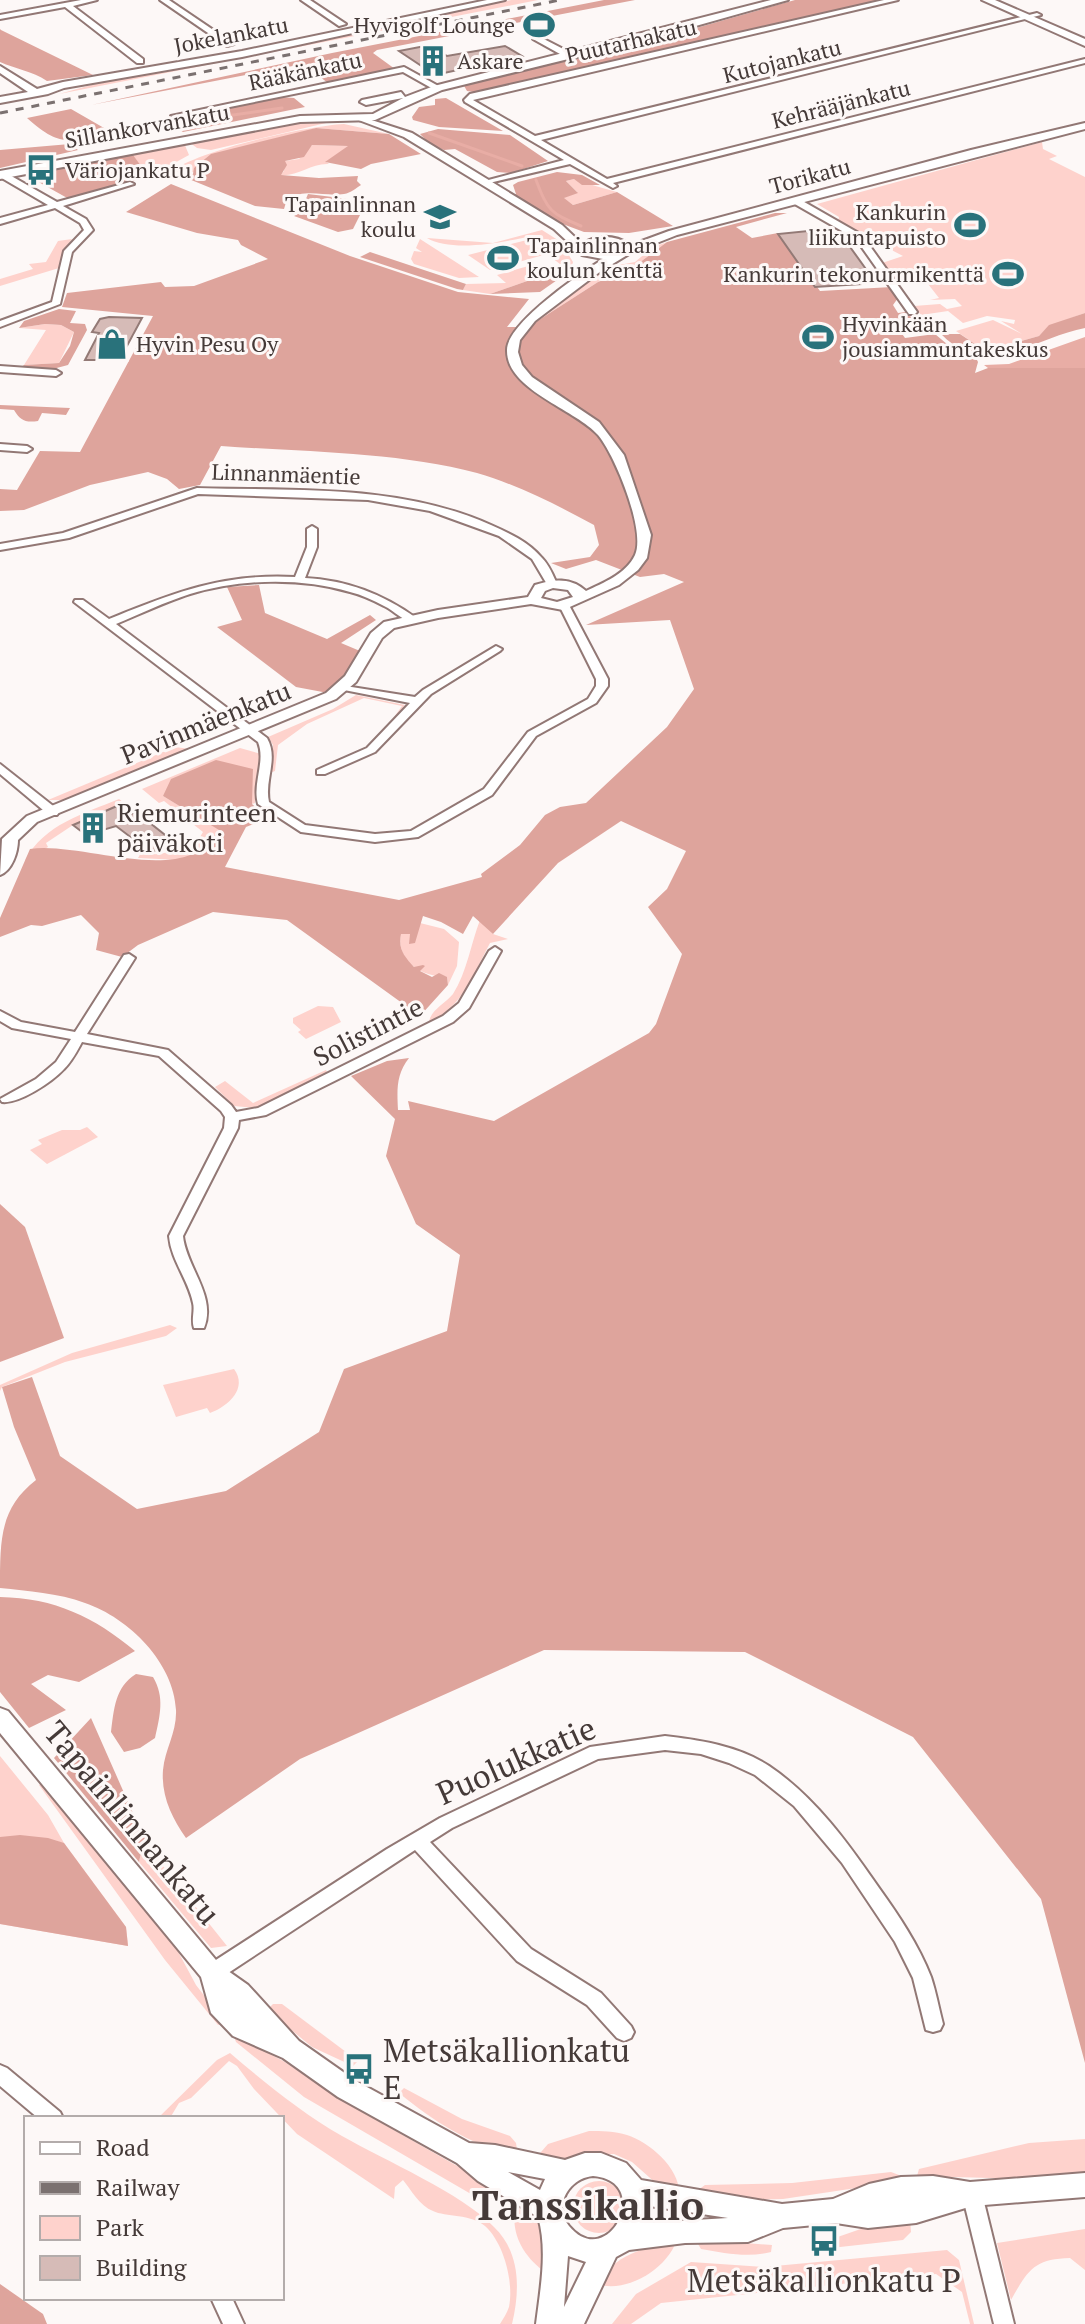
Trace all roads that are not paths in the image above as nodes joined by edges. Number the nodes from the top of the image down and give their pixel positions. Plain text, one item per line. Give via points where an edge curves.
1 (93, 0) edge
2 (164, 0) edge
3 (305, 0) edge
4 (500, 0) edge
5 (783, 0) edge
6 (894, 0) edge
7 (987, 0) edge
8 (1001, 0) edge
9 (67, 5) junction
10 (0, 17) edge
11 (1034, 17) junction
12 (342, 24) dead end
13 (1085, 36) edge
14 (536, 37) dead end
15 (1085, 43) edge
16 (230, 44) dead end
17 (569, 56) junction
18 (140, 61) dead end
19 (1085, 61) edge
20 (0, 70) edge
21 (436, 86) junction
22 (36, 93) junction
23 (0, 100) edge
24 (366, 102) junction
25 (385, 112) junction
26 (355, 113) junction
27 (175, 116) dead end
28 (1084, 125) edge
29 (408, 135) junction
30 (534, 139) junction
31 (571, 161) junction
32 (1, 175) edge
33 (485, 182) junction
34 (130, 184) dead end
35 (796, 201) junction
36 (56, 205) junction
37 (0, 221) edge
38 (558, 227) junction
39 (673, 233) junction
40 (613, 240) junction
41 (584, 251) junction
42 (621, 254) junction
43 (584, 278) junction
44 (912, 312) dead end
45 (0, 324) edge
46 (0, 369) edge
47 (56, 373) dead end
48 (0, 447) edge
49 (27, 449) dead end
50 (312, 529) dead end
51 (0, 547) edge
52 (299, 579) junction
53 (552, 584) junction
54 (576, 592) junction
55 (533, 600) junction
56 (79, 602) dead end
57 (565, 607) junction
58 (412, 620) junction
59 (109, 623) junction
60 (496, 649) dead end
61 (343, 687) junction
62 (416, 701) junction
63 (251, 731) junction
64 (0, 768) edge
65 (321, 772) dead end
66 (53, 812) junction
67 (0, 870) edge
68 (495, 951) dead end
69 (129, 958) dead end
70 (0, 1015) edge
71 (79, 1036) junction
72 (7, 1099) dead end
73 (232, 1117) junction
74 (199, 1324) dead end
75 (4, 1722) edge
76 (417, 1840) junction
77 (212, 1973) junction
78 (933, 2024) dead end
79 (624, 2032) dead end
80 (0, 2074) edge
81 (51, 2116) edge
82 (466, 2155) junction
83 (567, 2172) junction
84 (1085, 2185) edge
85 (635, 2191) junction
86 (972, 2194) junction
87 (782, 2216) junction
88 (552, 2218) junction
89 (616, 2243) junction
90 (222, 2300) edge
91 (234, 2324) edge
92 (549, 2324) edge
93 (570, 2324) edge
94 (1004, 2324) edge

1 - 9 street
2 - 16 street
3 - 12 street
4 - 22 street, Jokelankatu
5 - 17 main road
6 - 30 street, Puutarhakatu via 469,98
7 - 11 street
8 - 11 street
9 - 10 street
9 - 18 street
11 - 13 street
11 - 15 street
11 - 30 street, Kutojankatu
14 - 17 street
17 - 21 main road
19 - 31 street, Kehrääjänkatu via 610,184
20 - 22 street
21 - 24 main road
21 - 25 main road
21 - 27 street, Rääkänkatu via 404,69
22 - 23 street, Jokelankatu
24 - 25 main road via 384,105
24 - 26 main road
25 - 26 main road
25 - 29 street, Torikatu
26 - 29 street, Torikatu
26 - 32 main road, Sillankorvankatu
28 - 35 street, Torikatu
29 - 33 street, Torikatu
30 - 31 street
31 - 33 street
32 - 36 street
33 - 38 street, Torikatu
34 - 36 street
35 - 39 street, Torikatu
35 - 44 street via 859,237
36 - 37 street
36 - 45 street via 89,226 68,251 58,301
38 - 40 street, Torikatu
38 - 41 street, Torikatu
39 - 40 street, Torikatu
39 - 42 street, Torikatu
40 - 41 street via 592,241
40 - 42 street via 625,245
41 - 42 street via 598,257
41 - 43 street
42 - 43 street
43 - 54 street via 525,322 515,340 514,357 530,382 595,425 617,454 646,544 636,565 616,582
46 - 47 street
48 - 49 street
50 - 52 street via 312,547
51 - 53 street, Linnanmäentie via 65,536 197,491 368,497 483,525 532,554
52 - 58 street via 359,591
52 - 59 street via 199,588
53 - 54 street
53 - 55 street via 540,588
54 - 57 street
55 - 57 street
55 - 58 street, Pavinmäenkatu
56 - 59 street
57 - 63 street via 602,686 592,701 532,734 488,792 414,834 375,838 311,830 278,814 261,800 267,746
58 - 61 street, Pavinmäenkatu via 382,641
59 - 63 street
60 - 62 street
61 - 62 street
61 - 63 street, Pavinmäenkatu
62 - 65 street via 371,750
63 - 66 street, Pavinmäenkatu
64 - 66 street
66 - 67 street, Pavinmäenkatu via 10,849
68 - 73 street, Solistintie via 464,1005 448,1019 261,1112
69 - 71 street
70 - 71 street via 17,1025
71 - 72 street via 52,1075
71 - 73 street via 163,1053
73 - 74 street via 176,1236 201,1304
75 - 77 street, Tapainlinnankatu
76 - 77 street, Puolukkatie
76 - 78 street, Puolukkatie via 596,1752 665,1743 735,1758 761,1770 800,1801 848,1858 902,1936 922,1978
76 - 79 street via 524,1955 594,1999
77 - 82 street, Tapainlinnankatu via 220,2005 236,2022
80 - 81 street
82 - 83 street, Tapainlinnankatu
82 - 88 street, Tapainlinnankatu
83 - 85 street via 594,2164 611,2168
83 - 88 street via 553,2188
84 - 86 street
85 - 87 street
85 - 89 street via 636,2221
86 - 87 street via 916,2211
86 - 94 street
87 - 89 street via 748,2230 685,2231
88 - 89 street via 569,2242 586,2249
88 - 92 street
89 - 93 street
90 - 91 street

